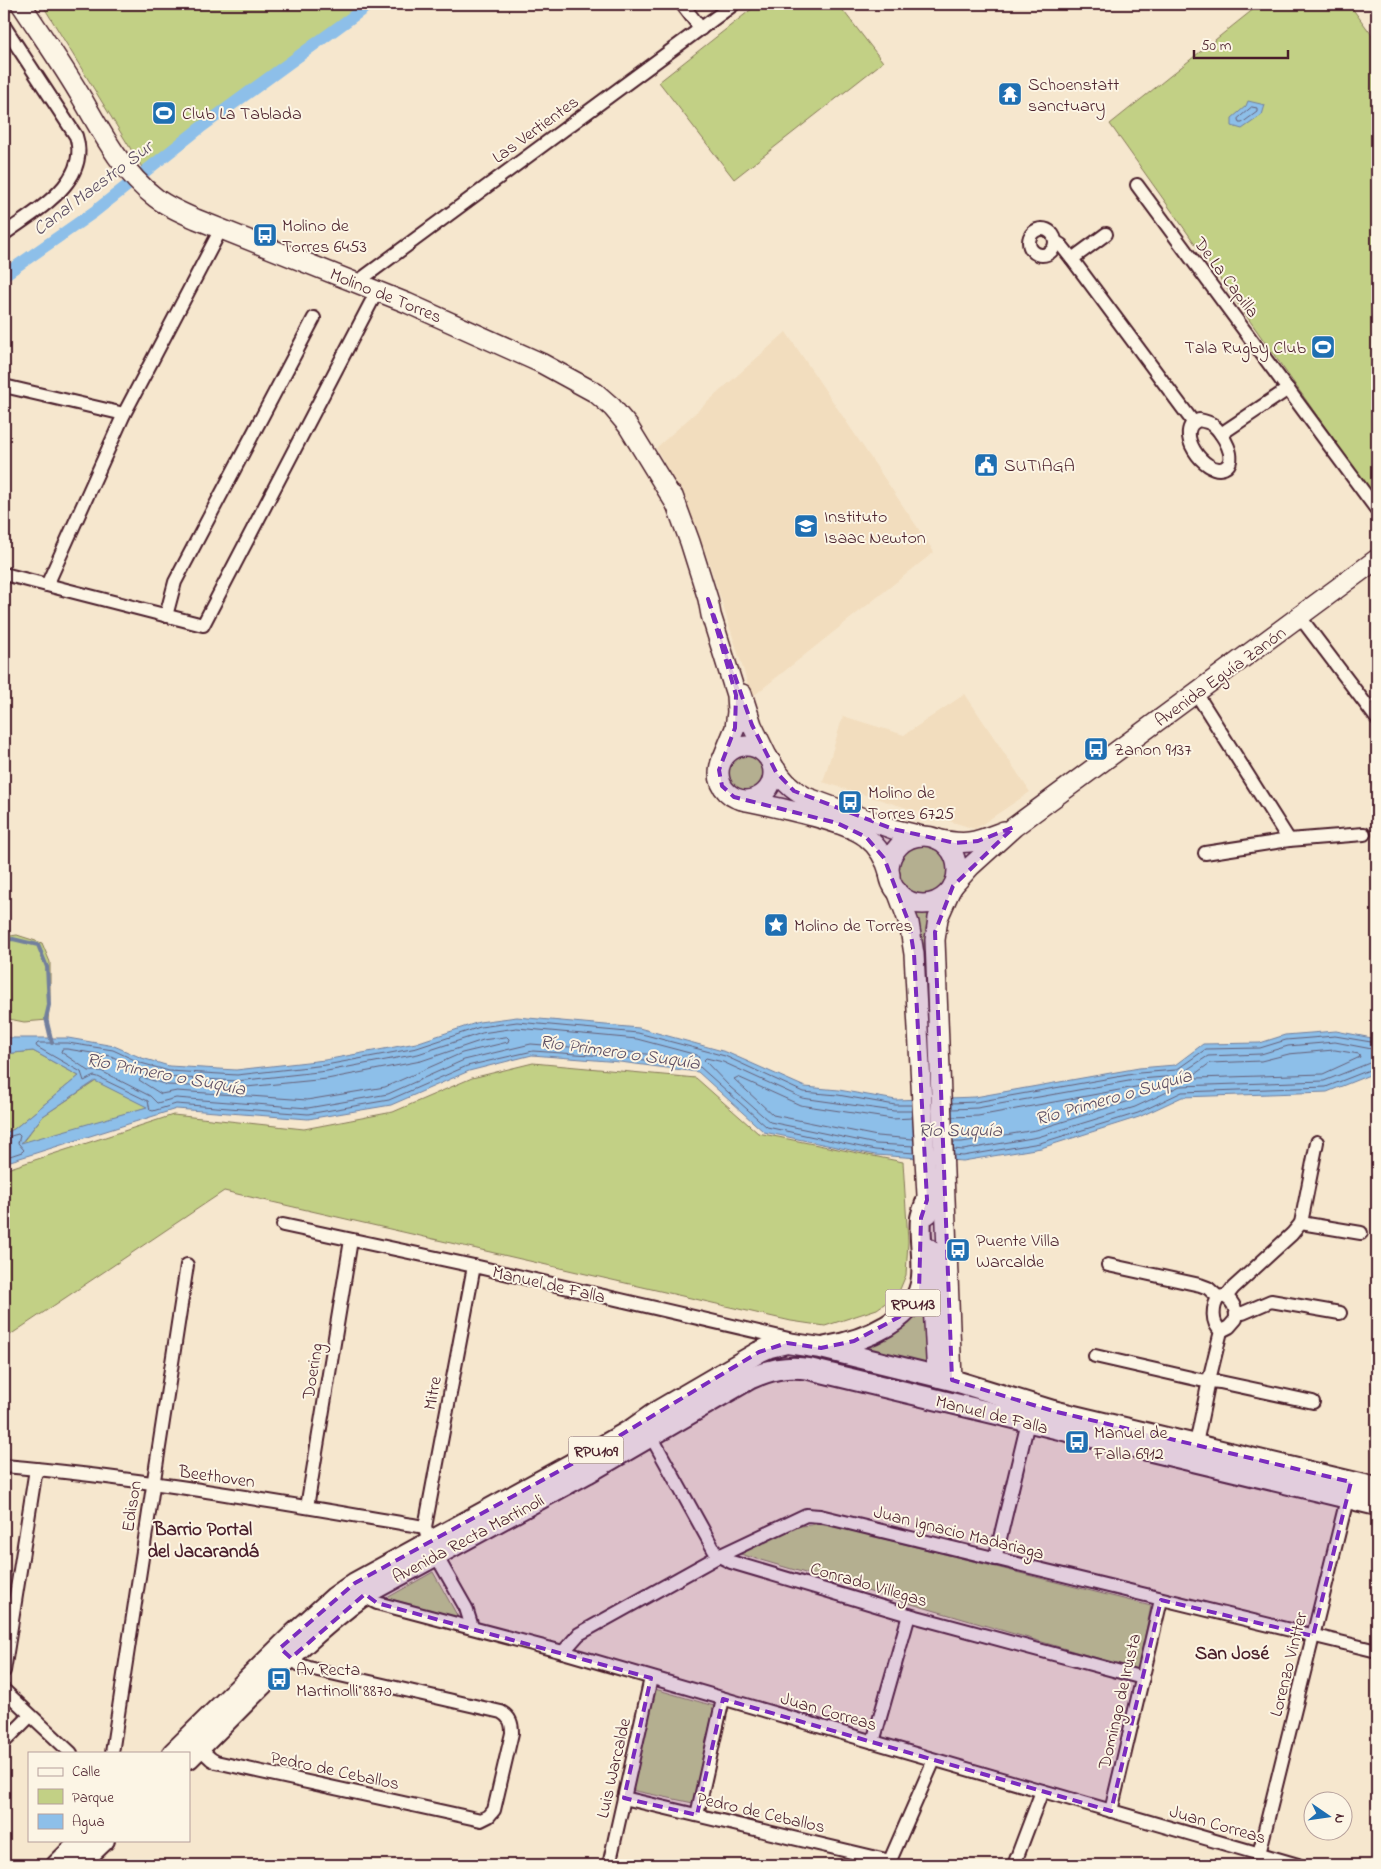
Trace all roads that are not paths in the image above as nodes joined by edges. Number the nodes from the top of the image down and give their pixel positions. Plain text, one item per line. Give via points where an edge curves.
1 (15, 4) edge
2 (21, 4) edge
3 (682, 4) edge
4 (734, 4) edge
5 (4, 26) edge
6 (700, 29) junction
7 (93, 121) junction
8 (1137, 185) dead end
9 (221, 229) junction
10 (4, 234) edge
11 (1106, 234) dead end
12 (1056, 242) dead end
13 (1072, 259) junction
14 (356, 283) junction
15 (377, 291) junction
16 (314, 318) dead end
17 (4, 386) edge
18 (1288, 389) junction
19 (124, 414) junction
20 (1193, 422) junction
21 (1221, 434) junction
22 (1377, 510) edge
23 (1377, 559) edge
24 (4, 574) edge
25 (47, 585) junction
26 (708, 599) junction
27 (166, 616) junction
28 (1300, 617) junction
29 (1196, 693) junction
30 (1377, 719) edge
31 (769, 759) junction
32 (721, 762) junction
33 (742, 800) junction
34 (1014, 827) junction
35 (1364, 834) dead end
36 (928, 837) junction
37 (1289, 840) junction
38 (1206, 853) dead end
39 (894, 885) junction
40 (951, 888) junction
41 (1317, 1142) dead end
42 (932, 1191) junction
43 (1301, 1223) junction
44 (283, 1225) dead end
45 (1360, 1233) dead end
46 (351, 1240) junction
47 (187, 1265) dead end
48 (1108, 1265) dead end
49 (474, 1266) junction
50 (1222, 1297) junction
51 (1237, 1313) junction
52 (1340, 1313) dead end
53 (746, 1328) junction
54 (1221, 1331) junction
55 (815, 1347) junction
56 (759, 1352) junction
57 (1095, 1356) dead end
58 (782, 1368) junction
59 (1209, 1380) junction
60 (944, 1382) junction
61 (1313, 1402) dead end
62 (1021, 1421) junction
63 (651, 1436) junction
64 (1196, 1444) junction
65 (4, 1466) edge
66 (36, 1469) junction
67 (152, 1484) junction
68 (1377, 1488) edge
69 (1349, 1490) junction
70 (1377, 1505) edge
71 (307, 1507) junction
72 (430, 1542) junction
73 (719, 1556) junction
74 (995, 1558) junction
75 (360, 1589) junction
76 (1161, 1600) junction
77 (909, 1615) junction
78 (472, 1627) junction
79 (1313, 1636) junction
80 (1377, 1651) edge
81 (563, 1652) junction
82 (285, 1653) junction
83 (4, 1671) edge
84 (651, 1678) junction
85 (1143, 1678) junction
86 (4, 1690) edge
87 (723, 1699) junction
88 (30, 1716) junction
89 (4, 1742) edge
90 (873, 1742) junction
91 (192, 1748) edge
92 (69, 1752) edge
93 (112, 1752) edge
94 (177, 1752) edge
95 (934, 1760) junction
96 (1042, 1791) junction
97 (624, 1798) junction
98 (1111, 1811) junction
99 (697, 1815) junction
100 (80, 1842) edge
101 (102, 1842) edge
102 (1259, 1854) junction
103 (889, 1863) edge
104 (57, 1865) edge
105 (78, 1865) edge
106 (609, 1865) edge
107 (1014, 1865) edge
108 (1298, 1865) edge

1 - 7 main road, Molino de Torres / RPU113
2 - 7 main road, Molino de Torres / RPU113
3 - 6 street
4 - 6 street, Las Vertientes
5 - 10 street via 76,136 79,146 79,159 68,183
6 - 14 street, Las Vertientes
7 - 9 main road, Molino de Torres / RPU113 via 124,166 163,203
8 - 18 street, De La Capilla
9 - 14 main road, Molino de Torres / RPU113
9 - 19 street
11 - 13 street
12 - 13 street
13 - 20 street
14 - 15 main road, Molino de Torres / RPU113
15 - 26 main road, Molino de Torres / RPU113 via 541,363 562,368 605,392 637,428 671,488
15 - 27 street via 203,625
16 - 27 street via 175,582
17 - 19 street
18 - 21 street
18 - 22 street, De La Capilla
19 - 25 street
20 - 21 street via 1205,421
20 - 21 street via 1188,434 1190,442 1203,462 1216,469 1228,465 1230,458
23 - 28 main road, Avenida Eguía Zanón
24 - 25 street
25 - 27 street
26 - 31 main road, Molino de Torres / RPU113 via 716,613 752,725
26 - 32 main road, Molino de Torres / RPU113 via 736,695 734,728
28 - 29 main road, Avenida Eguía Zanón
28 - 30 street
29 - 34 main road, Avenida Eguía Zanón
29 - 37 street
31 - 32 main road via 754,747 739,747
31 - 33 main road, RPU113 via 773,770 770,786 758,798
31 - 36 main road, Molino de Torres / RPU113 via 784,782 806,797 893,829
32 - 33 main road, RPU113 via 722,786
33 - 39 main road, RPU113 via 837,823 861,833 881,852
34 - 36 main road, Avenida Eguía Zanón via 967,844
34 - 40 main road, Avenida Eguía Zanón
35 - 37 street
36 - 39 main road, RPU113 via 908,840 896,850 890,863
36 - 40 main road, RPU113 via 948,847 954,857 957,875
37 - 38 street
39 - 40 main road via 910,901 926,904 940,900
39 - 42 main road, RPU113 via 913,942
40 - 42 main road, RPU113 via 935,932 938,1035
41 - 43 street
42 - 55 main road, RPU113 via 921,1218 922,1283 915,1300 899,1317 870,1334 839,1345
42 - 60 main road, RPU113 via 933,1288
43 - 45 street
43 - 50 street
44 - 46 street, Manuel de Falla
46 - 49 street, Manuel de Falla
46 - 71 street, Doering
47 - 67 street, Edison
48 - 50 street via 1200,1285
49 - 53 street, Manuel de Falla
49 - 72 street, Mitre
50 - 51 street
50 - 54 street via 1214,1307 1216,1324
51 - 52 street via 1271,1301
51 - 54 street via 1234,1322
53 - 55 street, Manuel de Falla
53 - 56 street
54 - 59 street
55 - 56 main road, Manuel de Falla / RPU109 via 787,1343
55 - 60 main road, Manuel de Falla / RPU109
56 - 72 main road, Avenida Recta Martinoli / RPU109 via 596,1450
57 - 59 street
58 - 60 main road, Avenida Recta Martinoli via 790,1361 823,1362
58 - 62 main road, Manuel de Falla / RPU109 via 814,1370
58 - 63 main road, Avenida Recta Martinoli / RPU109 via 749,1379
59 - 61 street
59 - 64 street
60 - 62 main road
60 - 64 main road, Manuel de Falla / RPU109
62 - 69 main road, Manuel de Falla / RPU109
62 - 74 street
63 - 72 main road, Avenida Recta Martinoli / RPU109
63 - 73 street
64 - 69 main road, Manuel de Falla / RPU109
65 - 66 street, Beethoven
66 - 67 street, Beethoven
66 - 83 street
67 - 71 street, Beethoven
67 - 93 street, Edison
68 - 69 main road, Manuel de Falla / RPU109
69 - 70 main road, Manuel de Falla / RPU109
69 - 79 street, Lorenzo Vintter
71 - 72 street, Beethoven
72 - 75 main road, Avenida Recta Martinoli / RPU109
72 - 78 street via 466,1608
73 - 74 street, Juan Ignacio Madariaga via 806,1515
73 - 77 street, Conrado Villegas
73 - 81 street, Juan Ignacio Madariaga via 580,1634
74 - 76 street, Juan Ignacio Madariaga
75 - 78 street, Juan Correas via 377,1603
75 - 82 main road, Avenida Recta Martinoli / RPU109 via 335,1597
76 - 79 street, Juan Ignacio Madariaga
76 - 85 street, Domingo de Irusta
77 - 85 street, Conrado Villegas
77 - 90 street
78 - 81 street, Juan Correas
79 - 80 street, Juan Ignacio Madariaga
79 - 102 street, Lorenzo Vintter
81 - 84 street, Juan Correas
82 - 91 main road, Avenida Recta Martinoli / RPU109
82 - 91 street, Pedro de Ceballos via 309,1668 506,1715 512,1722 512,1733 494,1810 482,1820 216,1762
84 - 87 street, Juan Correas
84 - 97 street, Luis Warcalde
85 - 98 street, Domingo de Irusta
86 - 88 street
87 - 90 street, Juan Correas
87 - 99 street
88 - 89 street
88 - 92 street
90 - 95 street, Juan Correas
91 - 94 main road, Avenida Recta Martinoli / RPU109
95 - 96 street, Juan Correas
95 - 103 street
96 - 98 street, Juan Correas
96 - 107 street
97 - 99 street, Pedro de Ceballos
97 - 106 street, Luis Warcalde
98 - 102 street, Juan Correas
99 - 103 street, Pedro de Ceballos
100 - 104 main road
101 - 105 main road
102 - 108 street, Juan Correas

